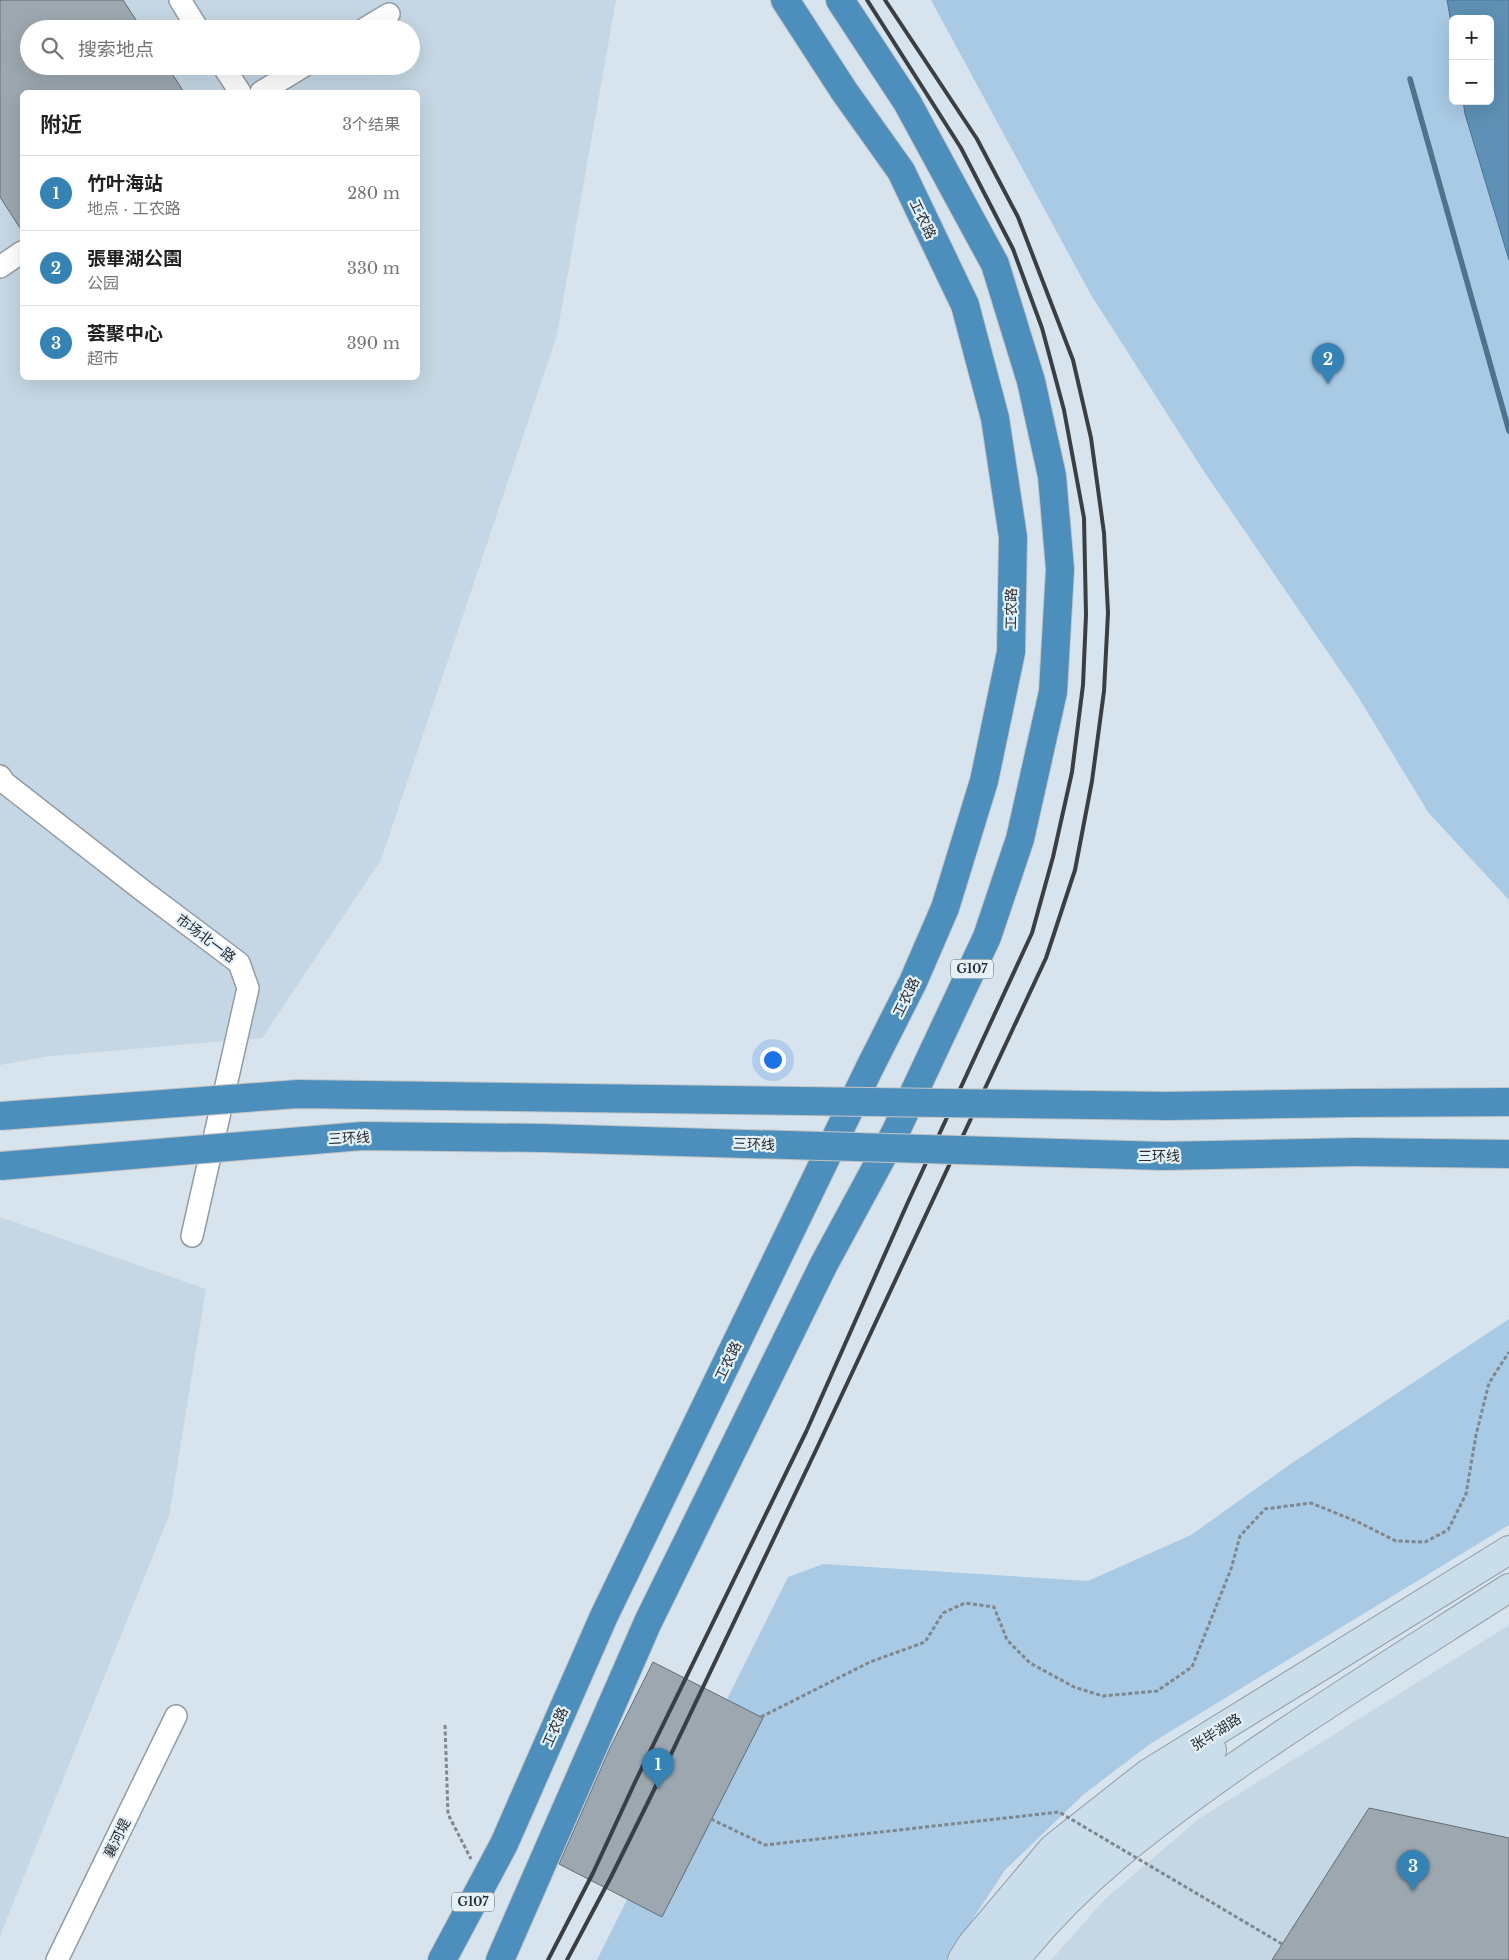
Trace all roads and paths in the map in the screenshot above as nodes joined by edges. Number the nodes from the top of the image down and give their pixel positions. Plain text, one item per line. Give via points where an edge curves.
1 (180, 0) edge
2 (785, 0) edge
3 (840, 0) edge
4 (845, 0) edge
5 (389, 14) dead end
6 (192, 20) edge
7 (379, 20) edge
8 (858, 27) junction
9 (229, 75) edge
10 (289, 75) edge
11 (239, 90) edge
12 (264, 90) edge
13 (20, 253) edge
14 (0, 267) edge
15 (0, 776) edge
16 (1509, 1102) edge
17 (0, 1116) edge
18 (1509, 1154) edge
19 (0, 1166) edge
20 (192, 1236) dead end
21 (1509, 1352) edge
22 (1509, 1550) edge
23 (1509, 1588) edge
24 (1256, 1707) junction
25 (176, 1716) dead end
26 (761, 1717) dead end
27 (445, 1725) dead end
28 (712, 1819) dead end
29 (483, 1882) junction
30 (1282, 1944) dead end
31 (57, 1960) edge
32 (442, 1960) edge
33 (500, 1960) edge
34 (962, 1960) edge
35 (990, 1960) edge
36 (1015, 1960) edge

1 - 6 street
2 - 29 highway, 工农路 / G107 via 901,171 965,306 995,418 1013,536 1011,652 984,781 945,908 913,982 604,1616 504,1844
3 - 8 highway, G107
4 - 8 highway
5 - 7 street
8 - 33 highway, G107 via 907,102 995,264 1031,381 1052,476 1060,569 1053,692 1020,839 987,937 895,1133 824,1264 648,1622
9 - 11 street
10 - 12 street
13 - 14 street
15 - 20 street, 市场北一路 via 12,789 239,963 248,988
16 - 17 highway, bridge via 1168,1106 298,1094
18 - 19 highway, 三环线, bridge via 1354,1152 1163,1156 563,1138 362,1136
21 - 26 path via 1489,1383 1466,1494 1448,1530 1425,1542 1396,1541 1310,1503 1265,1509 1240,1536 1231,1569 1192,1667 1157,1691 1103,1696 1074,1687 1030,1663 1007,1640 994,1607 965,1603 943,1613 925,1642 870,1662
22 - 24 main road, 张毕湖路
23 - 36 main road via 1288,1730 1160,1821 1086,1881 1040,1928
24 - 34 main road, 张毕湖路 via 1147,1774 1053,1848
24 - 35 main road via 1202,1759 1120,1822 1077,1861 1036,1902
25 - 31 street, 襄河堤
27 - 29 path via 448,1814
28 - 30 path, bridge via 765,1845 1059,1812
29 - 32 highway, 工农路 / G107

